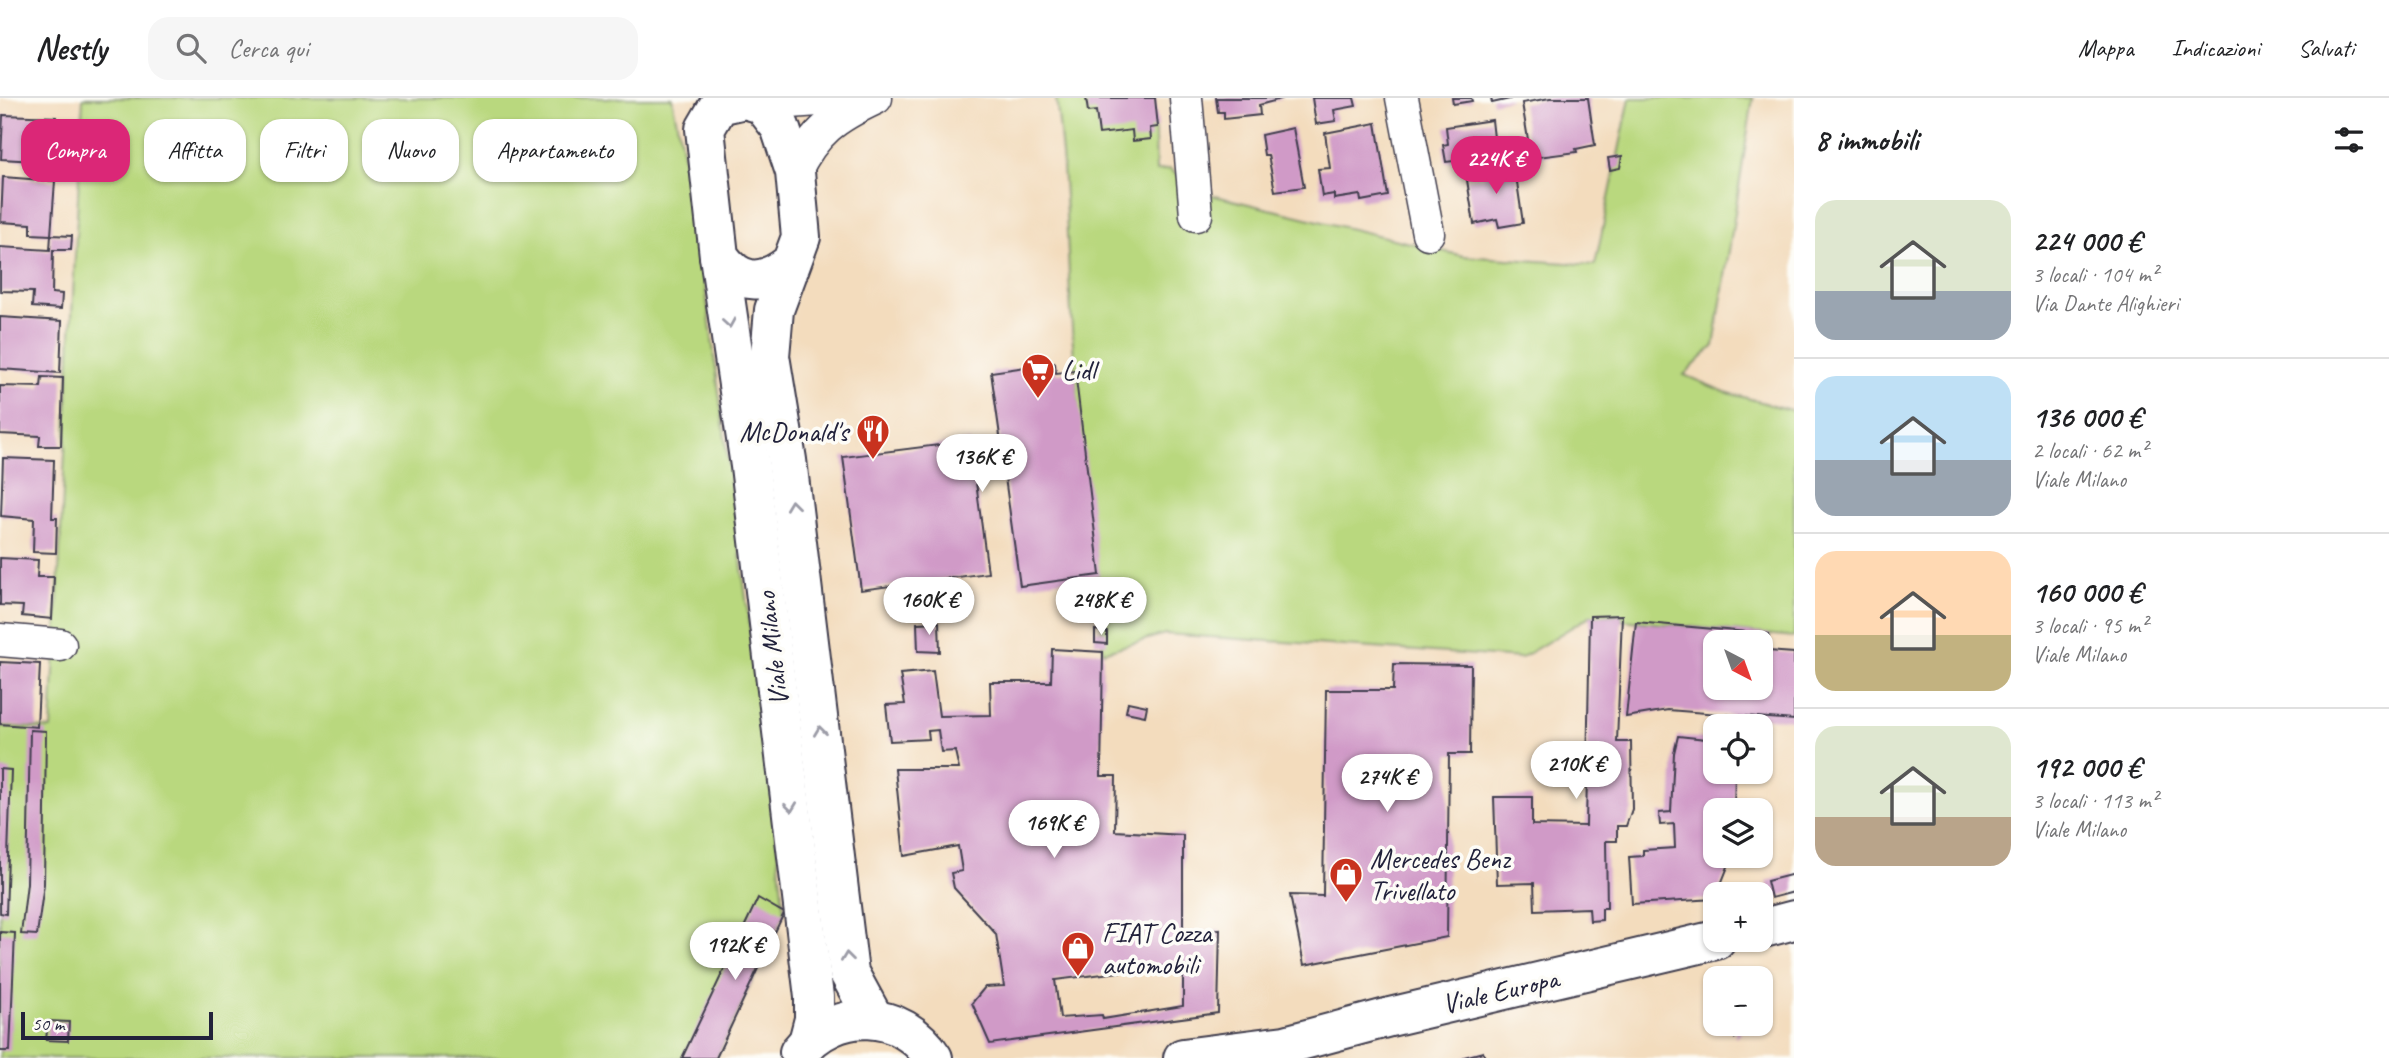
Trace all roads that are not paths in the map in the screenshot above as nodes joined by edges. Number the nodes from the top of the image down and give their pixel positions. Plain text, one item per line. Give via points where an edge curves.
1 (847, 98) edge
2 (876, 98) edge
3 (1186, 98) edge
4 (1402, 98) edge
5 (757, 101) edge
6 (703, 113) edge
7 (795, 172) junction
8 (1196, 215) dead end
9 (1429, 233) dead end
10 (719, 256) junction
11 (791, 263) junction
12 (0, 640) edge
13 (60, 645) dead end
14 (1794, 920) edge
15 (1773, 926) edge
16 (1703, 943) edge
17 (874, 1019) junction
18 (802, 1050) edge
19 (1273, 1052) edge
20 (933, 1058) edge
21 (1183, 1058) edge

1 - 5 street
2 - 7 street via 816,134
3 - 8 street
4 - 9 street
5 - 6 main road, Viale Milano via 731,100 710,114
5 - 7 main road, Viale Milano via 780,127
6 - 10 main road, Viale Milano
7 - 11 main road, Viale Milano via 801,237
10 - 11 main road via 743,278 757,280 772,277
10 -> 18 main road, Viale Milano via 752,479 811,971 814,1020
17 -> 11 main road, Viale Milano via 849,973 789,474 770,356 774,310
12 - 13 street
14 - 15 main road
16 - 19 main road, Viale Europa via 1390,1017
17 - 18 main road, Viale Milano via 831,1026
17 - 20 main road, Viale Milano via 905,1029
19 - 21 main road, Viale Europa

